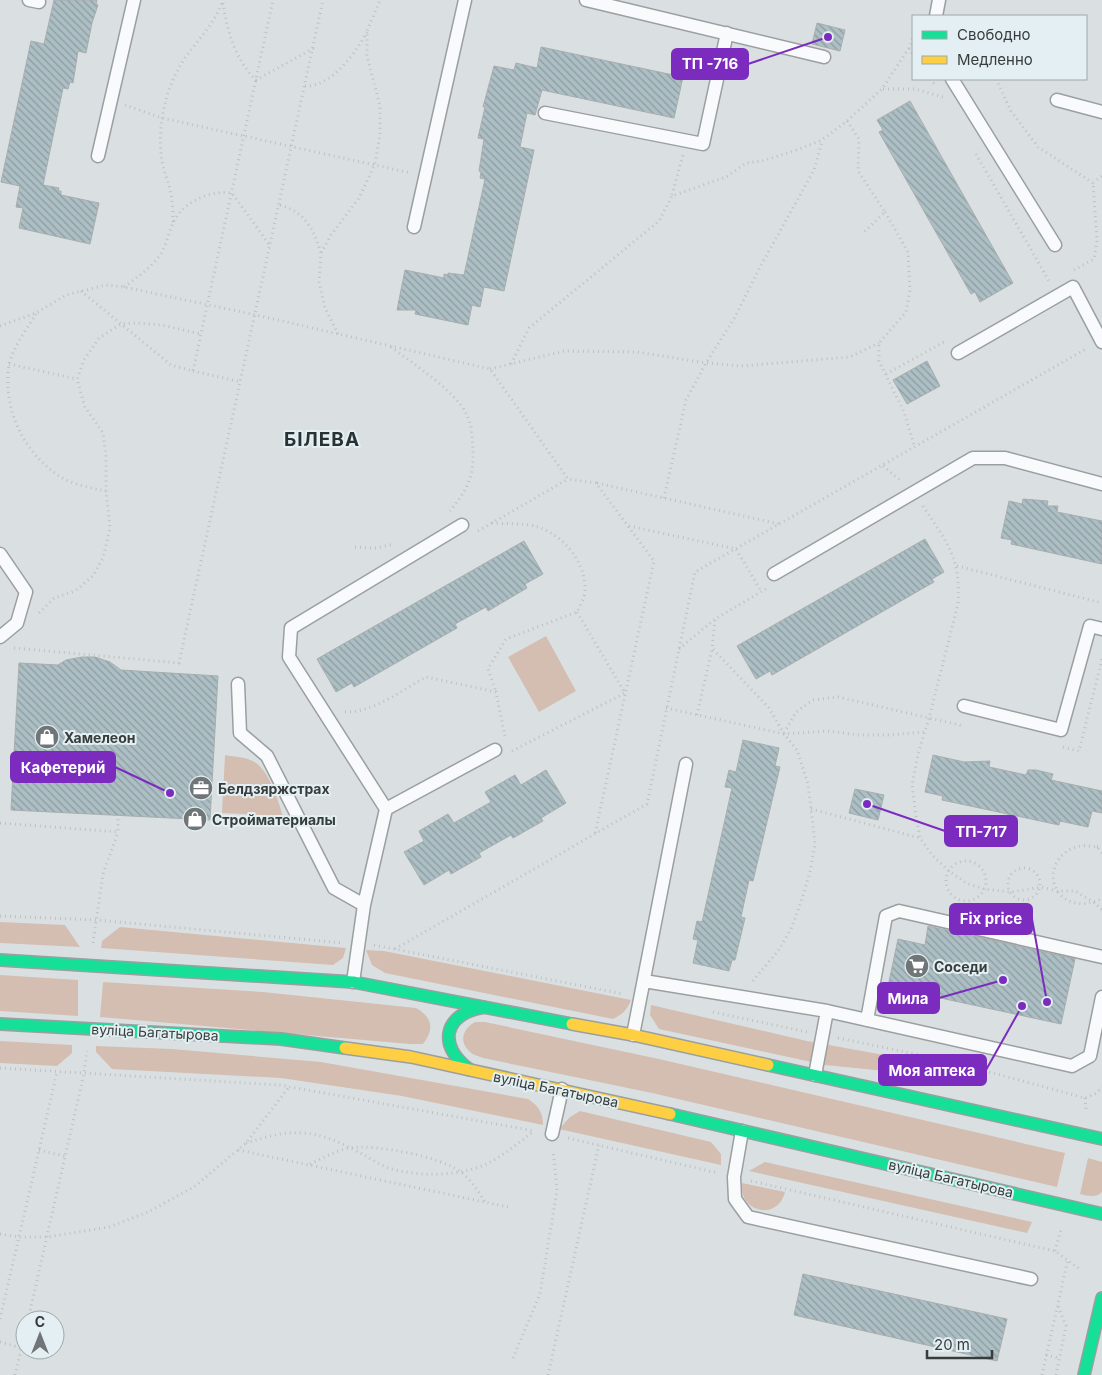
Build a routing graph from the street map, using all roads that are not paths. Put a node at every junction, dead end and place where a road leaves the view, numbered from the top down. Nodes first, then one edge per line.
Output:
1 (134, 0) edge
2 (465, 0) edge
3 (586, 0) edge
4 (939, 0) edge
5 (936, 15) edge
6 (727, 34) junction
7 (824, 57) dead end
8 (953, 80) edge
9 (1057, 100) dead end
10 (1102, 112) edge
11 (545, 113) dead end
12 (98, 156) dead end
13 (414, 227) dead end
14 (1054, 245) dead end
15 (1102, 342) edge
16 (958, 353) dead end
17 (1102, 484) edge
18 (462, 525) dead end
19 (0, 554) edge
20 (772, 580) road end
21 (1102, 629) edge
22 (3, 642) edge
23 (238, 684) dead end
24 (964, 706) dead end
25 (495, 750) dead end
26 (686, 764) dead end
27 (386, 809) junction
28 (364, 906) junction
29 (1102, 957) edge
30 (0, 960) edge
31 (644, 981) junction
32 (353, 982) junction
33 (420, 993) junction
34 (1102, 997) edge
35 (484, 1007) junction
36 (827, 1011) junction
37 (867, 1020) junction
38 (0, 1024) edge
39 (633, 1035) junction
40 (411, 1058) junction
41 (470, 1070) junction
42 (814, 1075) junction
43 (562, 1089) junction
44 (742, 1131) junction
45 (552, 1134) road end
46 (1102, 1139) edge
47 (1102, 1214) edge
48 (1031, 1279) dead end
49 (1102, 1298) edge
50 (1084, 1375) edge

1 - 12 lane
2 - 13 lane
3 - 6 lane
4 - 5 lane
6 - 7 lane
6 - 11 lane
8 - 14 lane
9 - 10 lane
15 - 16 lane
17 - 20 lane
18 - 27 lane
19 - 22 lane
21 - 24 lane
23 - 28 lane
25 - 27 lane
26 - 31 lane
27 - 28 lane
28 - 32 lane
29 - 37 lane
30 - 32 street
31 - 36 lane
31 - 39 lane
32 - 33 street
33 - 35 street
33 - 40 street
34 - 37 lane
35 - 39 street
35 - 41 street
36 - 37 lane
36 - 42 lane
38 - 40 street, вуліца Багатырова
39 - 42 street
40 - 41 street, вуліца Багатырова
41 - 43 street, вуліца Багатырова
42 - 46 street
43 - 44 street, вуліца Багатырова
43 - 45 lane
44 - 47 street, вуліца Багатырова
44 - 48 lane
49 - 50 street

